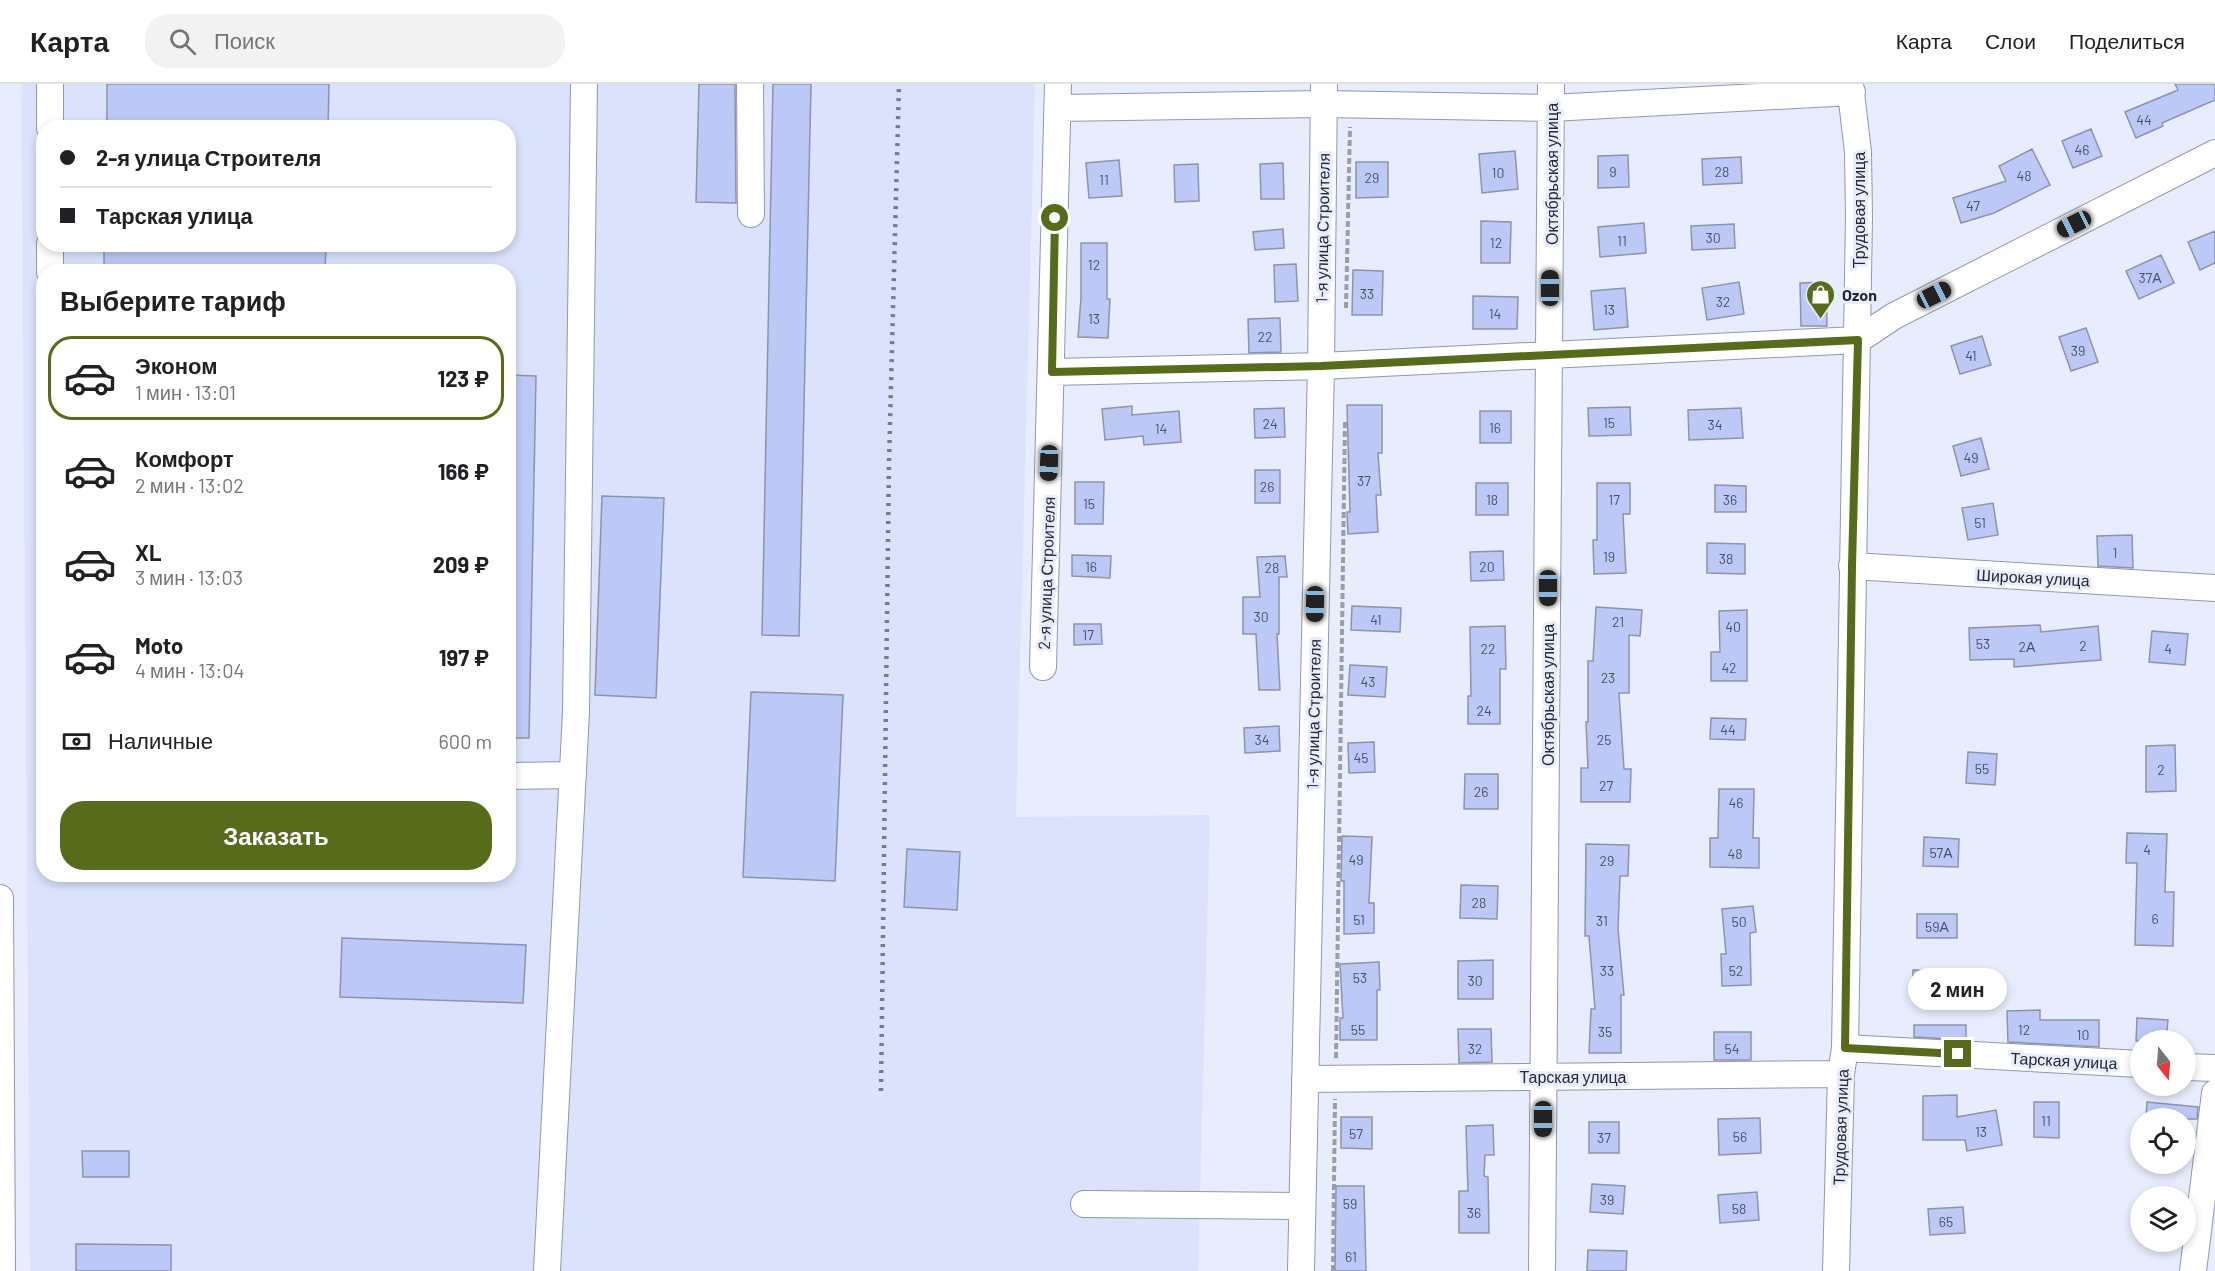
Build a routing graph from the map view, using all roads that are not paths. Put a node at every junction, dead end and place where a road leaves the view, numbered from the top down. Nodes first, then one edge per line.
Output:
1 (50, 84) edge
2 (584, 84) edge
3 (750, 84) edge
4 (1851, 88) edge
5 (1324, 94) edge
6 (1058, 96) edge
7 (1551, 96) edge
8 (50, 120) edge
9 (2215, 153) edge
10 (751, 214) dead end
11 (1858, 340) junction
12 (1550, 356) junction
13 (1321, 366) junction
14 (1052, 372) junction
15 (1852, 566) junction
16 (2215, 588) edge
17 (1043, 667) dead end
18 (573, 775) junction
19 (516, 776) edge
20 (0, 898) edge
21 (1845, 1048) junction
22 (2130, 1063) edge
23 (2196, 1067) edge
24 (2215, 1068) edge
25 (1841, 1074) junction
26 (1544, 1076) junction
27 (1305, 1079) junction
28 (2215, 1093) edge
29 (1084, 1204) dead end
30 (1301, 1206) junction
31 (2, 1271) edge
32 (547, 1271) edge
33 (1301, 1271) edge
34 (1542, 1271) edge
35 (1836, 1271) edge
36 (2193, 1271) edge

1 - 8 street
2 - 18 street
3 - 10 street
4 - 7 street
4 - 11 street, Трудовая улица
5 - 6 street
5 - 7 street
5 - 13 street, 1-я улица Строителя
6 - 14 street, 2-я улица Строителя
7 - 12 street, Октябрьская улица
9 - 11 street
11 - 12 street
11 - 15 street, Трудовая улица
12 - 13 street
12 - 26 street, Октябрьская улица
13 - 14 street
13 - 27 street, 1-я улица Строителя
14 - 17 street, 2-я улица Строителя
15 - 16 street, Широкая улица
15 - 21 street, Трудовая улица
18 - 19 street
18 - 32 street
20 - 31 street
21 - 22 street, Тарская улица
21 - 25 street, Трудовая улица
23 - 24 street
25 - 26 street, Тарская улица
25 - 35 street, Трудовая улица
26 - 27 street, Тарская улица
26 - 34 street, Октябрьская улица
27 - 30 street, 1-я улица Строителя
28 - 36 street
29 - 30 street
30 - 33 street, 1-я улица Строителя

